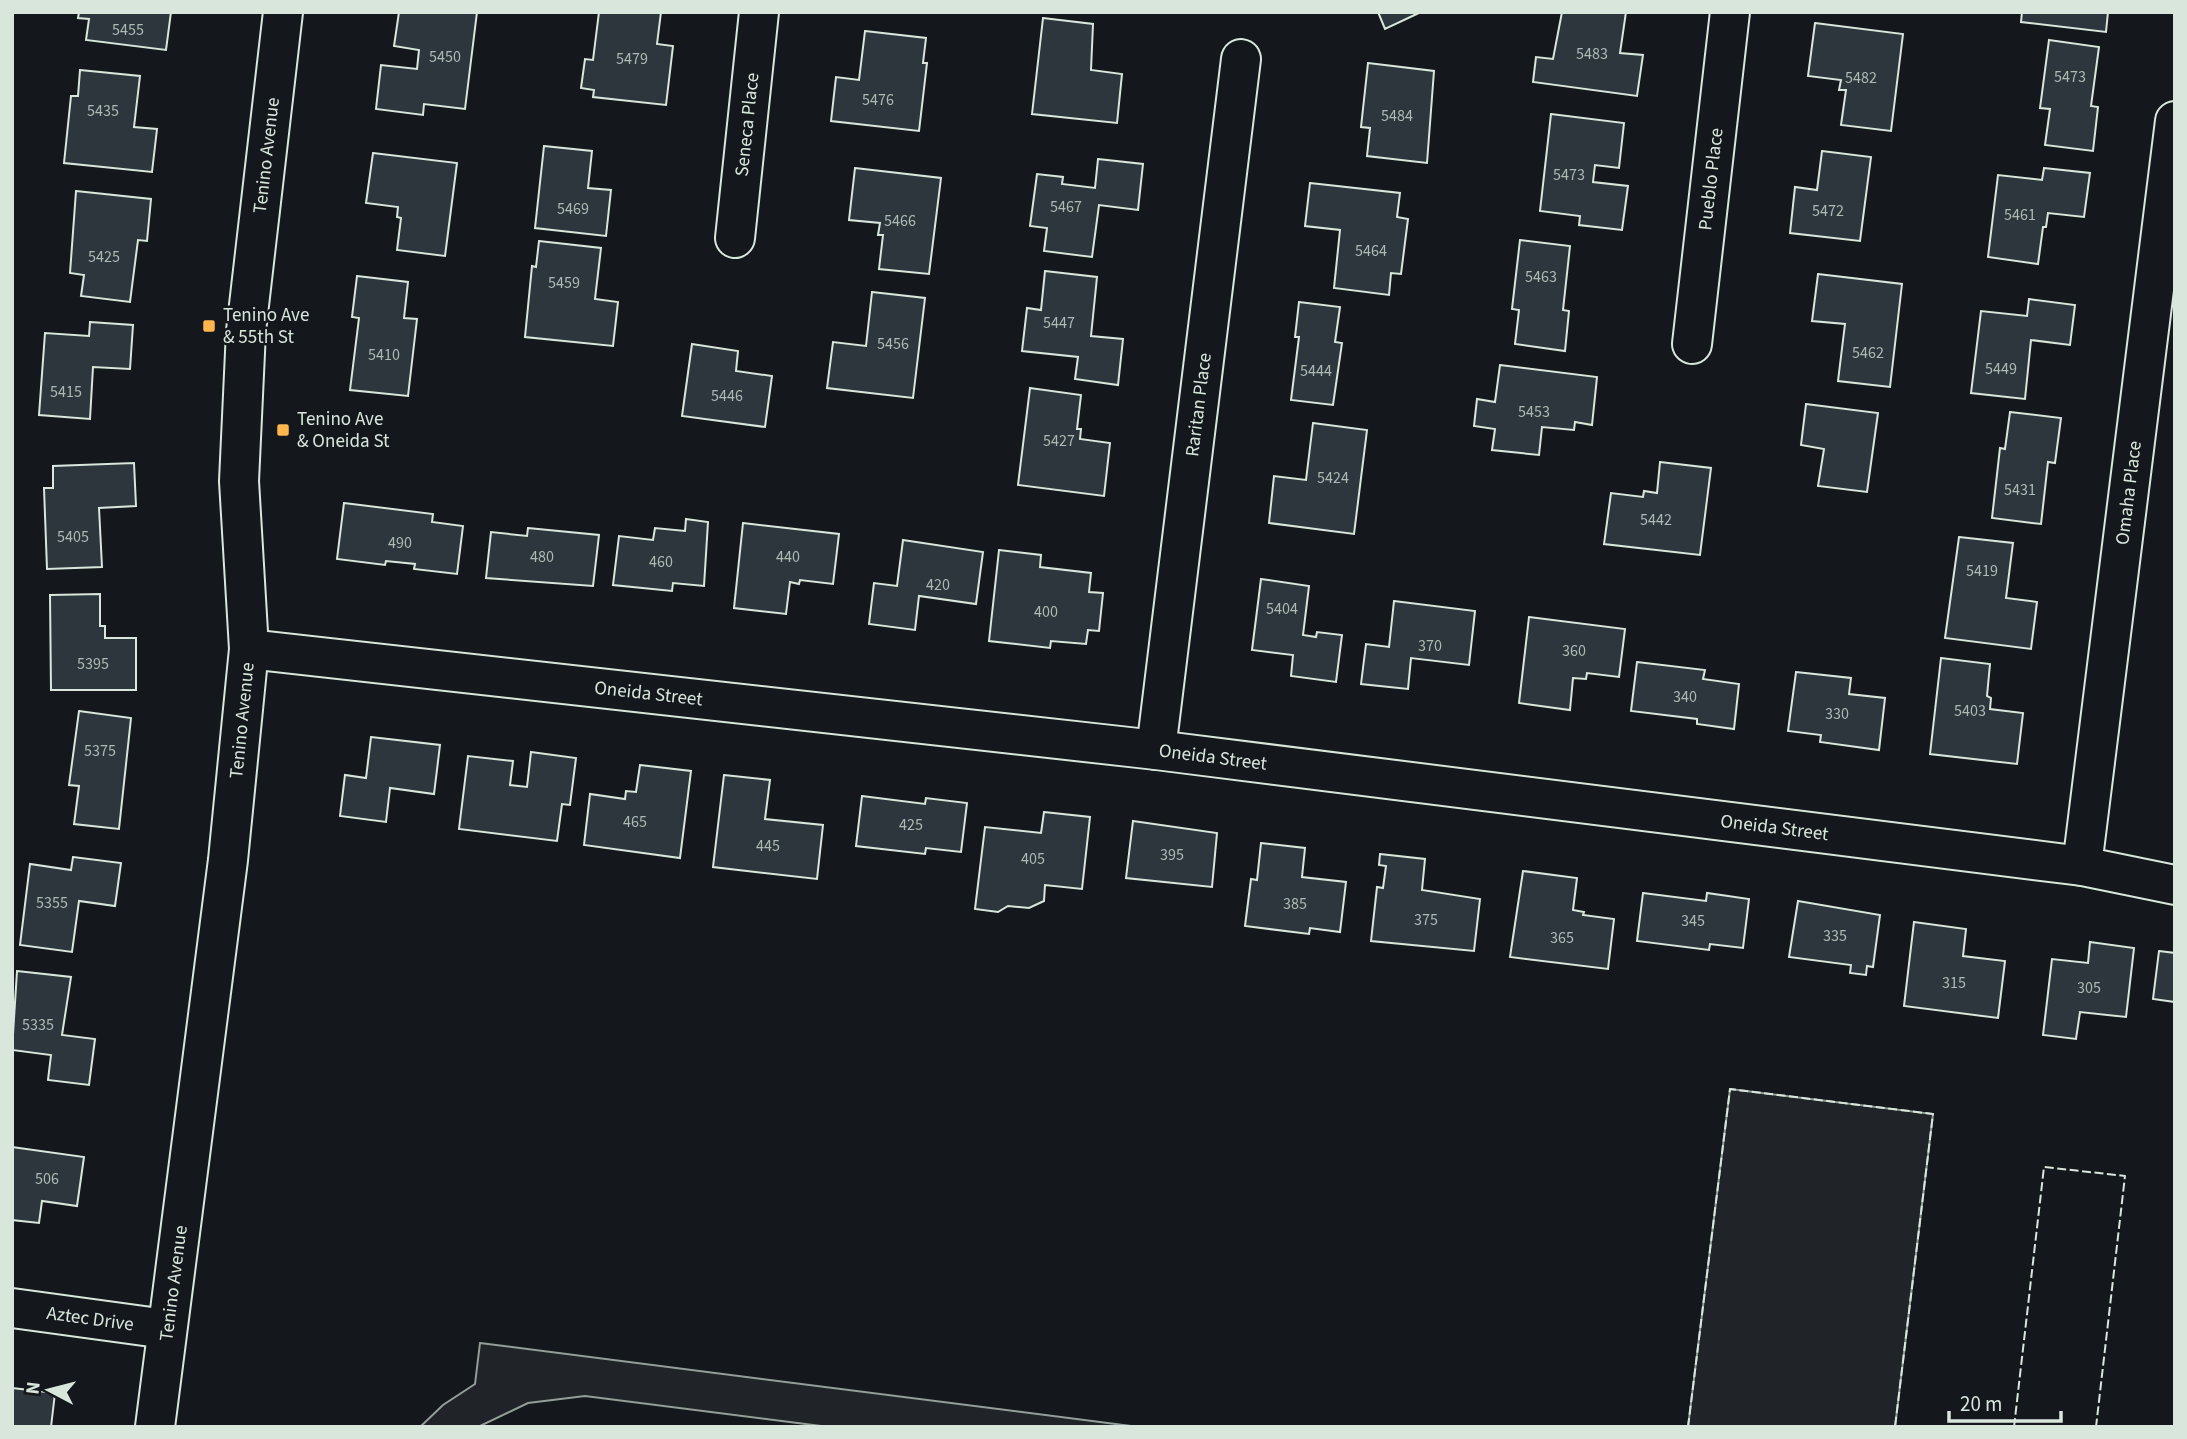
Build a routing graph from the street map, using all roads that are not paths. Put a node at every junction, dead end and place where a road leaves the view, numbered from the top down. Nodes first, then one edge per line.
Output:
1 (283, 12) edge
2 (759, 12) edge
3 (1730, 12) edge
4 (1241, 59) dead end
5 (2175, 121) edge
6 (735, 238) dead end
7 (1692, 344) dead end
8 (249, 649) junction
9 (1156, 750) junction
10 (2082, 866) junction
11 (2175, 885) edge
12 (12, 1308) edge
13 (166, 1329) junction
14 (155, 1427) edge

1 - 8 street, Tenino Avenue
2 - 6 street, Seneca Place
3 - 7 street, Pueblo Place
4 - 9 street, Raritan Place
5 - 10 street, Omaha Place
8 - 9 street, Oneida Street
8 - 13 street, Tenino Avenue
9 - 10 street, Oneida Street
10 - 11 street, Oneida Street
12 - 13 street, Aztec Drive
13 - 14 street, Tenino Avenue

